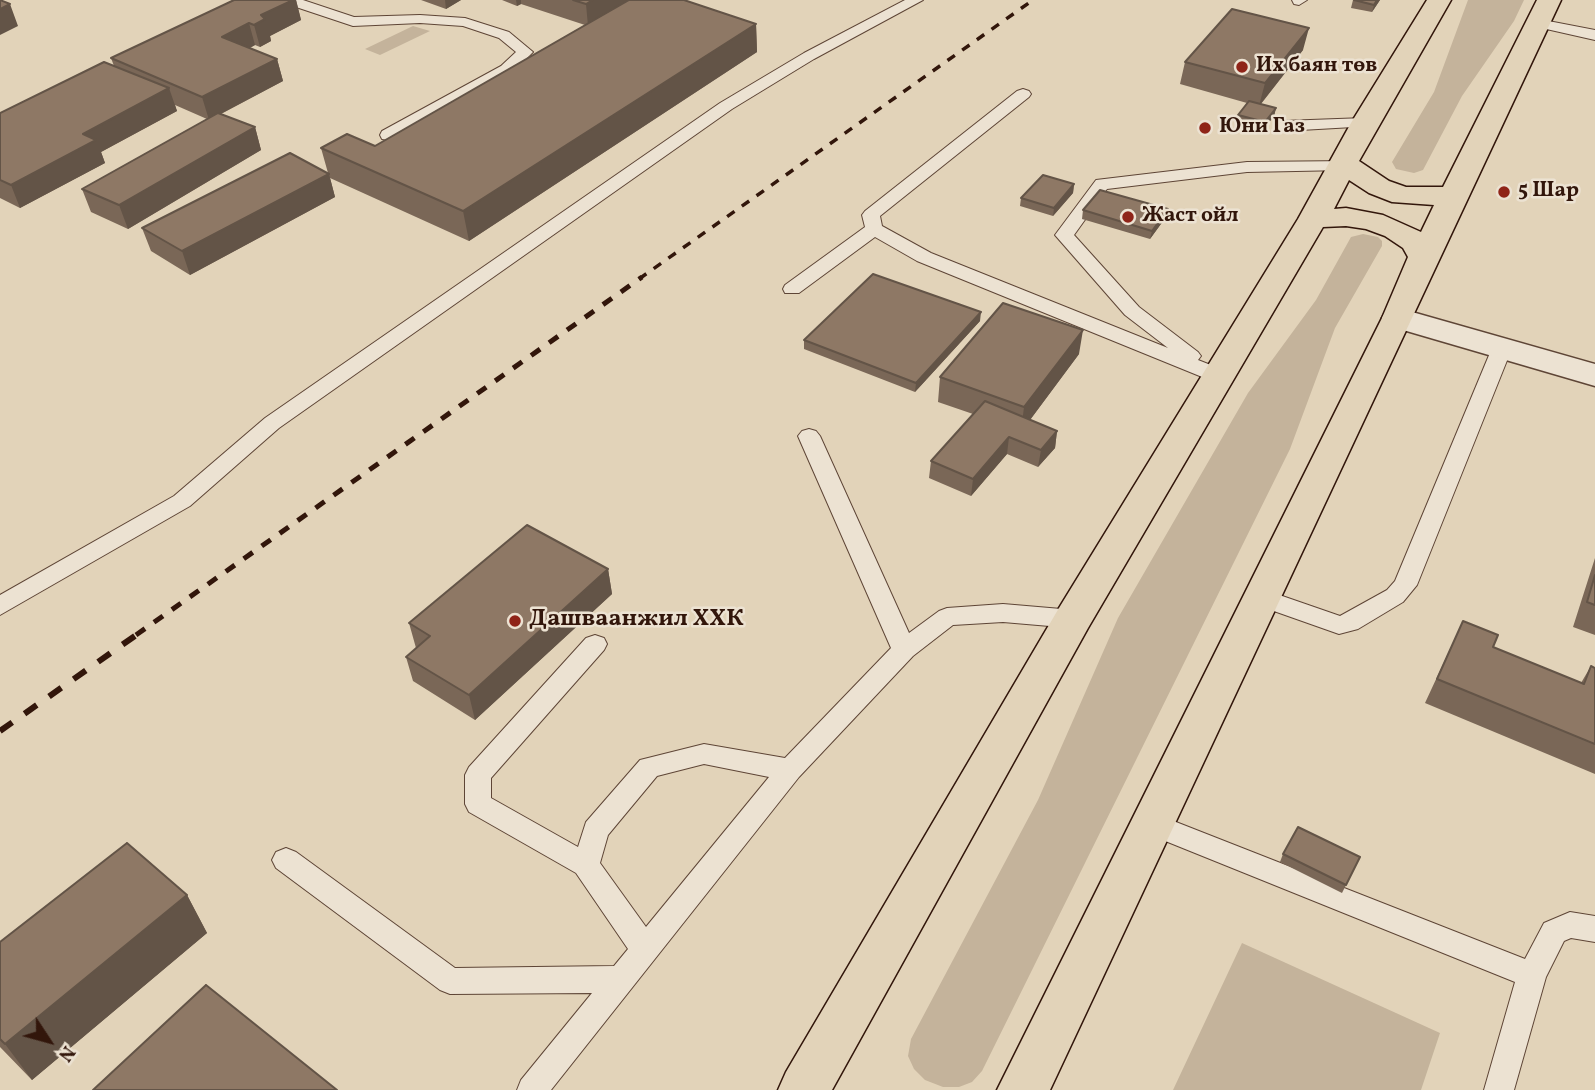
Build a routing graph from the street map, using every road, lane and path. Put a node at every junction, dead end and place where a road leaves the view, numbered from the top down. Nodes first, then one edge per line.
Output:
1 (289, 0) edge
2 (915, 0) edge
3 (1438, 0) edge
4 (1544, 11) edge
5 (1595, 35) edge
6 (1023, 94) dead end
7 (1365, 122) junction
8 (1283, 126) dead end
9 (388, 135) edge
10 (1345, 165) junction
11 (1455, 196) junction
12 (1313, 219) junction
13 (874, 229) junction
14 (1424, 257) junction
15 (792, 289) dead end
16 (1398, 318) junction
17 (1502, 348) junction
18 (1595, 375) edge
19 (1219, 376) junction
20 (809, 436) dead end
21 (1262, 598) junction
22 (0, 606) edge
23 (1073, 619) junction
24 (595, 644) dead end
25 (904, 650) junction
26 (790, 770) junction
27 (1153, 824) junction
28 (286, 860) dead end
29 (586, 865) junction
30 (1595, 929) edge
31 (645, 950) junction
32 (1532, 975) junction
33 (621, 979) junction
34 (531, 1090) edge
35 (804, 1090) edge
36 (1023, 1090) edge
37 (1499, 1090) edge

1 - 9 lane
2 - 22 lane
3 - 7 highway
4 - 5 lane
4 - 11 highway
6 - 13 lane
7 - 8 lane
7 - 10 highway
10 - 11 highway
10 - 12 highway
10 - 19 lane
11 - 14 highway
12 - 14 highway
12 - 19 highway
13 - 15 lane
13 - 19 lane
14 - 16 highway
16 - 17 street
16 - 21 highway
17 - 18 street
17 - 21 lane
19 - 23 highway
20 - 25 lane
21 - 27 highway
23 - 25 lane
23 - 35 highway
24 - 29 lane
25 - 26 lane
26 - 29 lane
26 - 31 lane
27 - 32 lane
27 - 36 highway
28 - 33 lane
29 - 31 lane
30 - 32 lane
31 - 33 lane
32 - 37 lane
33 - 34 lane

